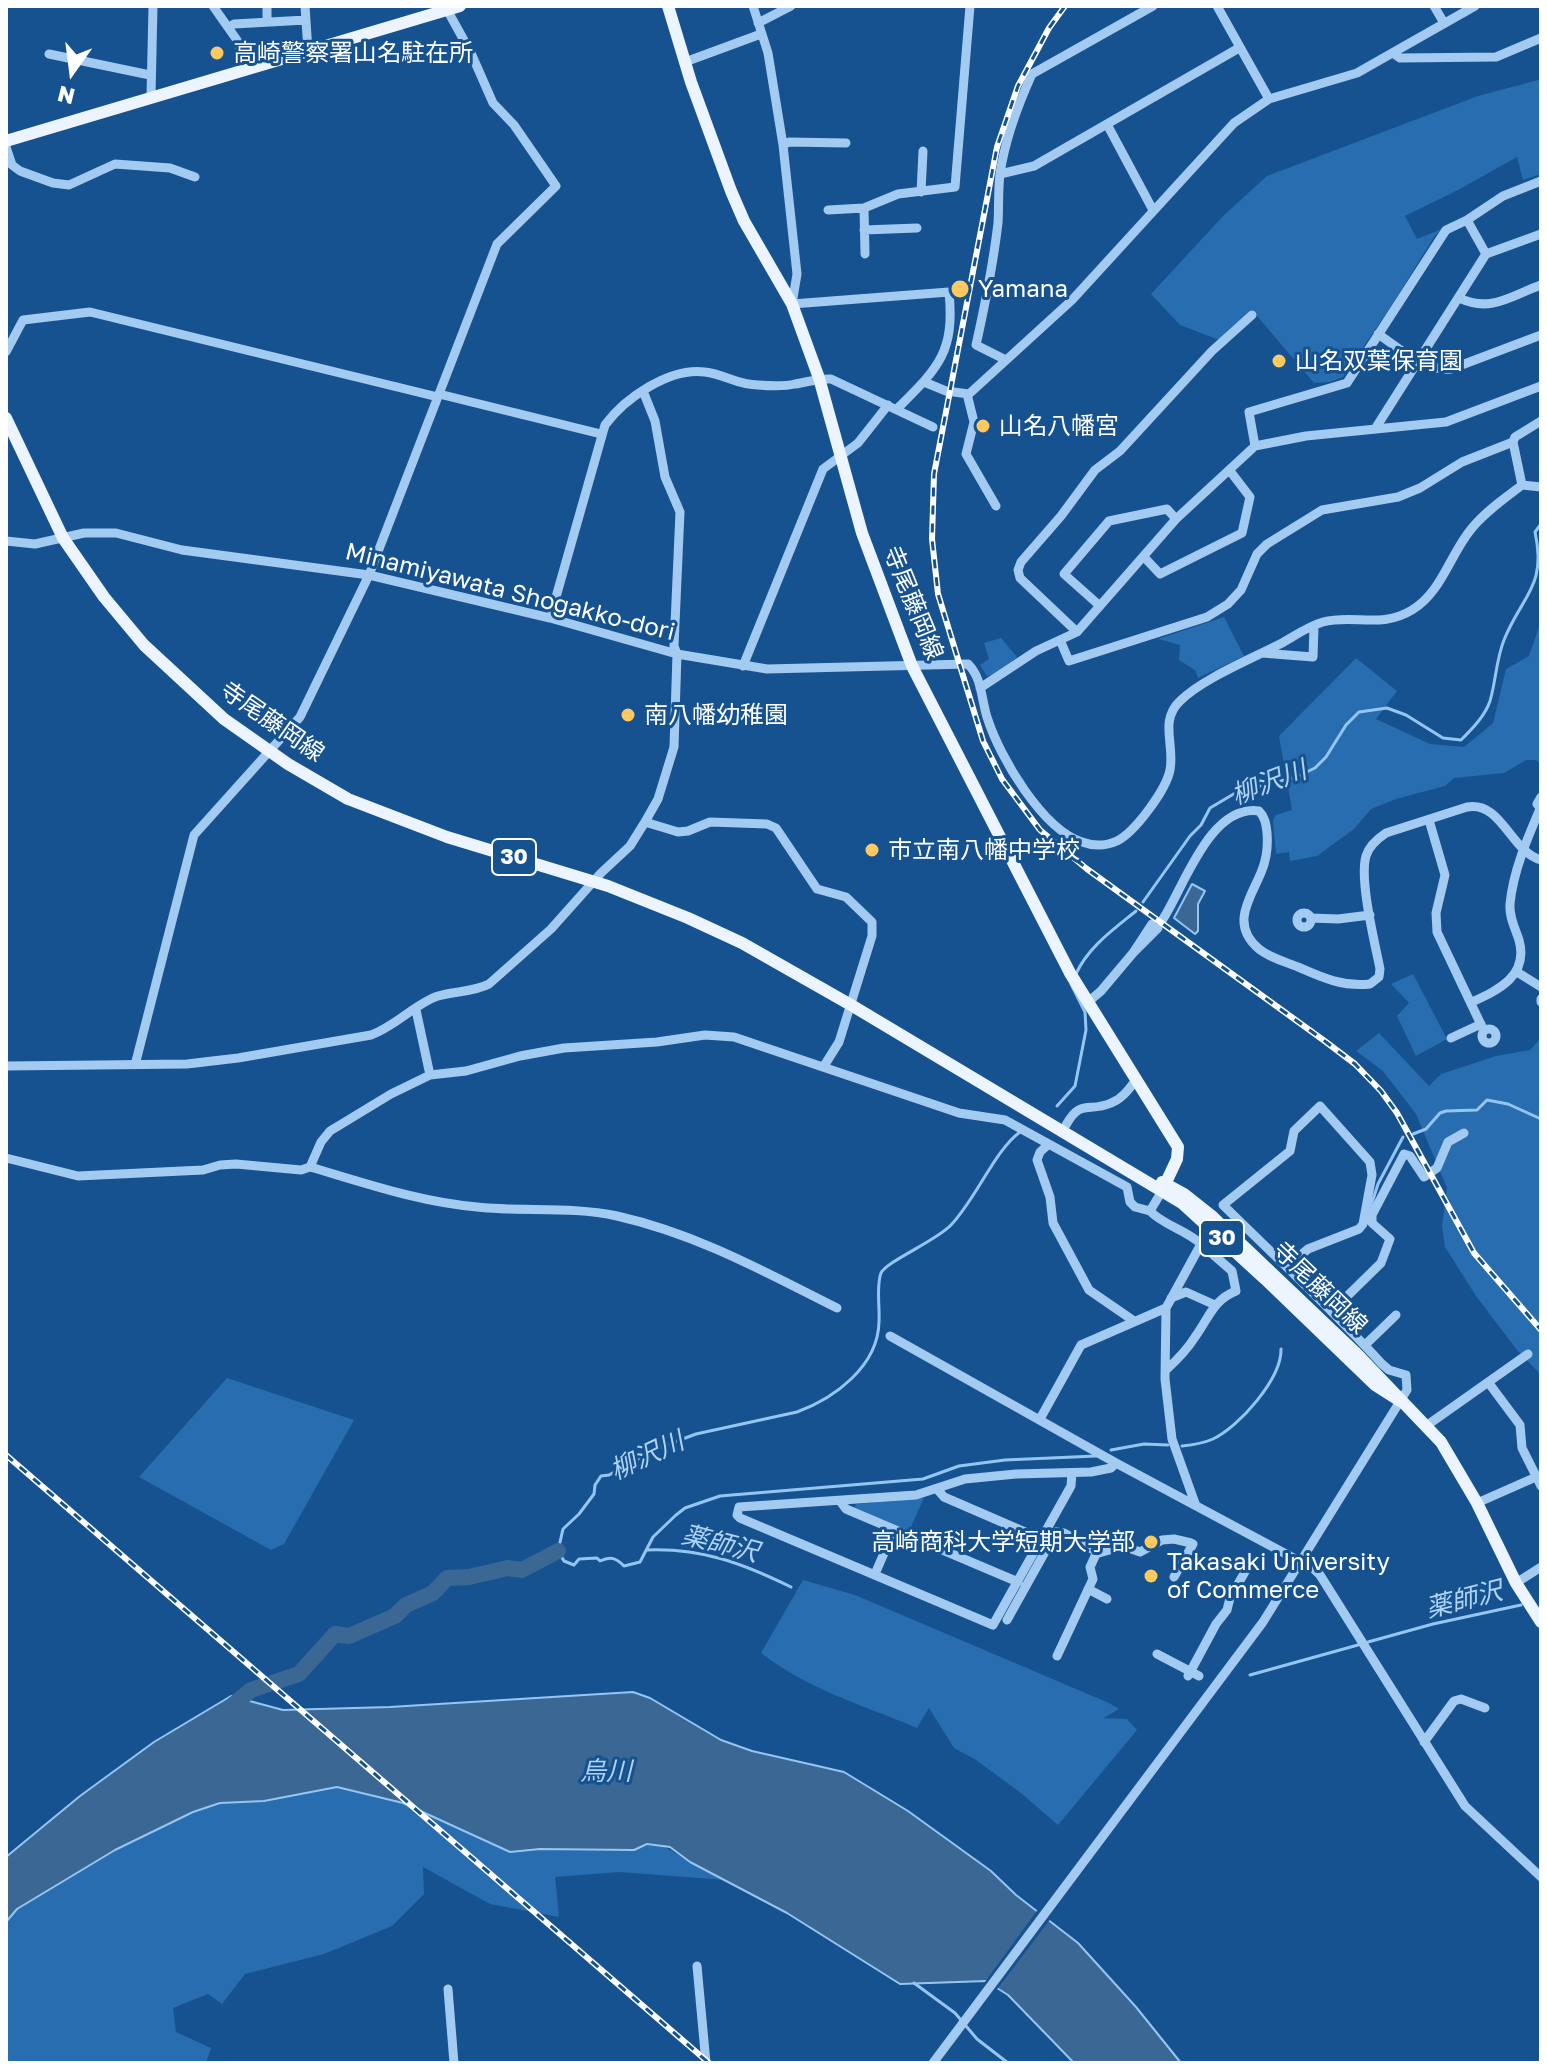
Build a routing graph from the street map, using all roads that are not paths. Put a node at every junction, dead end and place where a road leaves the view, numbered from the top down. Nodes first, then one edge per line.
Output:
1 (213, 6) edge
2 (267, 6) edge
3 (305, 6) edge
4 (668, 6) edge
5 (753, 6) edge
6 (791, 6) edge
7 (970, 6) edge
8 (1153, 6) edge
9 (1217, 6) edge
10 (1434, 6) edge
11 (1475, 6) edge
12 (450, 7) edge
13 (156, 8) edge
14 (306, 20) junction
15 (267, 22) junction
16 (1444, 23) junction
17 (229, 27) junction
18 (760, 28) junction
19 (1541, 38) edge
20 (1239, 48) junction
21 (308, 51) junction
22 (1393, 53) junction
23 (49, 54) dead end
24 (685, 62) junction
25 (244, 70) junction
26 (150, 75) junction
27 (151, 96) junction
28 (1269, 99) junction
29 (1108, 126) junction
30 (6, 141) edge
31 (846, 143) dead end
32 (783, 145) junction
33 (6, 147) edge
34 (923, 151) dead end
35 (1000, 174) junction
36 (195, 177) dead end
37 (1541, 181) edge
38 (921, 192) junction
39 (864, 208) junction
40 (828, 210) dead end
41 (1153, 210) junction
42 (1467, 220) junction
43 (917, 228) dead end
44 (864, 230) junction
45 (1541, 234) edge
46 (865, 254) dead end
47 (1486, 254) junction
48 (1541, 285) edge
49 (1459, 298) junction
50 (792, 304) junction
51 (1252, 315) dead end
52 (1378, 334) junction
53 (1541, 335) edge
54 (6, 352) edge
55 (1004, 359) junction
56 (1418, 360) junction
57 (819, 378) junction
58 (924, 382) junction
59 (1541, 386) edge
60 (643, 391) junction
61 (967, 394) junction
62 (439, 396) junction
63 (893, 407) junction
64 (6, 418) edge
65 (1541, 421) edge
66 (933, 427) dead end
67 (1375, 429) junction
68 (601, 434) junction
69 (1513, 442) junction
70 (1255, 446) junction
71 (839, 456) junction
72 (1230, 471) junction
73 (1522, 485) junction
74 (1541, 487) edge
75 (996, 506) dead end
76 (1176, 519) junction
77 (63, 538) junction
78 (6, 541) edge
79 (1144, 557) junction
80 (369, 575) junction
81 (1100, 606) junction
82 (550, 618) junction
83 (1314, 627) junction
84 (1077, 632) junction
85 (1060, 640) junction
86 (1262, 653) junction
87 (677, 654) junction
88 (743, 666) junction
89 (912, 666) junction
90 (980, 688) junction
91 (269, 751) junction
92 (1541, 797) edge
93 (1541, 809) edge
94 (1429, 820) junction
95 (645, 822) junction
96 (1523, 851) junction
97 (1541, 860) edge
98 (593, 881) junction
99 (1370, 915) junction
100 (1311, 918) dead end
101 (1517, 972) junction
102 (1541, 987) edge
103 (1088, 1002) junction
104 (1472, 1002) junction
105 (851, 1005) junction
106 (416, 1010) junction
107 (1451, 1038) dead end
108 (135, 1065) junction
109 (6, 1066) edge
110 (824, 1066) junction
111 (430, 1075) junction
112 (1136, 1080) junction
113 (1020, 1105) junction
114 (1066, 1125) junction
115 (1464, 1133) dead end
116 (1049, 1144) junction
117 (6, 1158) edge
118 (310, 1167) junction
119 (1164, 1187) junction
120 (1150, 1211) junction
121 (1368, 1214) junction
122 (1201, 1244) junction
123 (1287, 1267) junction
124 (1168, 1303) junction
125 (1215, 1305) junction
126 (837, 1308) dead end
127 (1332, 1311) junction
128 (1396, 1315) dead end
129 (1134, 1321) junction
130 (890, 1336) dead end
131 (1365, 1345) junction
132 (1528, 1354) dead end
133 (1166, 1370) junction
134 (1488, 1382) junction
135 (1400, 1401) junction
136 (1040, 1419) junction
137 (1426, 1426) junction
138 (1116, 1463) junction
139 (1072, 1473) junction
140 (1538, 1482) edge
141 (937, 1489) junction
142 (840, 1501) junction
143 (1477, 1503) junction
144 (1196, 1506) junction
145 (894, 1530) junction
146 (1041, 1539) junction
147 (1097, 1552) junction
148 (1299, 1563) junction
149 (1541, 1567) edge
150 (1246, 1570) dead end
151 (875, 1574) junction
152 (1174, 1577) dead end
153 (1018, 1582) junction
154 (1516, 1583) junction
155 (1088, 1589) junction
156 (1107, 1599) dead end
157 (1536, 1607) edge
158 (1007, 1620) dead end
159 (1541, 1622) edge
160 (1157, 1654) dead end
161 (1057, 1656) dead end
162 (1485, 1708) dead end
163 (1424, 1742) junction
164 (1541, 1877) edge
165 (697, 1966) dead end
166 (448, 1989) dead end
167 (454, 2063) edge
168 (706, 2063) edge
169 (933, 2063) edge

1 - 17 street
2 - 15 street
3 - 14 street
4 - 24 main road, 寺尾藤岡線
5 - 18 street
6 - 18 street
7 - 38 street
8 - 35 street
9 - 20 street
10 - 16 street
11 - 16 street
12 - 21 main road
12 - 62 street
13 - 26 street
14 - 15 street
14 - 21 street
15 - 17 street
16 - 22 street
17 - 25 street
18 - 24 street
18 - 32 street
19 - 22 street
20 - 28 street
20 - 29 street
21 - 25 main road
22 - 28 street
23 - 26 street
24 - 50 main road, 寺尾藤岡線
25 - 27 main road
26 - 27 street
27 - 30 main road
28 - 41 street
29 - 35 street
29 - 41 street
31 - 32 street
32 - 50 street
33 - 36 street
34 - 38 street
35 - 55 street
37 - 42 street
38 - 39 street
39 - 40 street
39 - 44 street
41 - 55 street
42 - 47 street
42 - 52 street
43 - 44 street
44 - 46 street
45 - 47 street
47 - 49 street
48 - 49 street
49 - 56 street
50 - 57 main road, 寺尾藤岡線
50 - 58 street
51 - 84 street
52 - 56 street
52 - 70 street
53 - 56 street
54 - 62 street
55 - 61 street
56 - 67 street
57 - 60 street
57 - 63 street
57 - 71 main road, 寺尾藤岡線
58 - 61 street
58 - 63 street
59 - 67 street
60 - 68 street
60 - 87 street
61 - 75 street
62 - 68 street
62 - 80 street
63 - 66 street
63 - 71 street
64 - 77 main road, 寺尾藤岡線 / 30
65 - 69 street
67 - 70 street
68 - 82 street
69 - 73 street
69 - 85 street
70 - 72 street
71 - 88 street
71 - 89 main road, 寺尾藤岡線
72 - 76 street
72 - 79 street
73 - 74 street
73 - 83 street
76 - 79 street
76 - 81 street
77 - 78 street, Minamiyawata Shogakko-dori
77 - 80 street, Minamiyawata Shogakko-dori
77 - 91 main road, 寺尾藤岡線 / 30
79 - 81 street
80 - 82 street, Minamiyawata Shogakko-dori
80 - 91 street
81 - 84 street
82 - 87 street, Minamiyawata Shogakko-dori
83 - 86 street
83 - 86 street
84 - 85 street
85 - 90 street
86 - 90 street
87 - 88 street, Minamiyawata Shogakko-dori
87 - 95 street
88 - 89 street, Minamiyawata Shogakko-dori
89 - 90 street, Minamiyawata Shogakko-dori
89 - 103 main road, 寺尾藤岡線
91 - 98 main road, 寺尾藤岡線 / 30
91 - 108 street
92 - 93 street
93 - 96 street
94 - 96 street
94 - 99 street
94 - 104 street
95 - 98 street
95 - 105 street
96 - 97 street
96 - 101 street
98 - 105 main road, 寺尾藤岡線 / 30
98 - 106 street
99 - 100 street
99 - 103 street
101 - 102 street
101 - 104 street
103 - 112 main road, 寺尾藤岡線
104 - 107 street
105 - 110 street
105 - 113 main road, 寺尾藤岡線 / 30
106 - 108 street
106 - 111 street
108 - 109 street
110 - 111 street
110 - 116 street
111 - 118 street
112 - 114 street
112 - 119 main road, 寺尾藤岡線
113 - 114 main road, 寺尾藤岡線 / 30
113 - 119 main road, 寺尾藤岡線 / 30
114 - 119 main road, 寺尾藤岡線 / 30
115 - 121 street
116 - 120 street
116 - 129 street
117 - 118 street
118 - 126 street
119 - 120 street
119 - 135 main road, 寺尾藤岡線 / 30
120 - 122 street
121 - 123 street
121 - 123 street
121 - 127 street
122 - 124 street
122 - 125 street
123 - 127 street
124 - 125 street
124 - 129 street
124 - 133 street
125 - 133 street
127 - 131 street
128 - 131 street
129 - 136 street
130 - 136 street
131 - 135 street
132 - 134 street
133 - 144 street
134 - 137 street
134 - 140 street
135 - 137 main road, 寺尾藤岡線 / 30
135 - 148 street
136 - 138 street
137 - 143 main road, 寺尾藤岡線 / 30
138 - 139 street
138 - 144 street
139 - 141 street
139 - 146 street
140 - 143 street
141 - 142 street
141 - 146 street
142 - 145 street
142 - 151 street
143 - 154 main road, 寺尾藤岡線 / 30
144 - 148 street
145 - 151 street
145 - 153 street
146 - 153 street
147 - 152 street
147 - 155 street
147 - 158 street
148 - 163 street
148 - 169 street
149 - 154 street
150 - 160 street
151 - 153 street
154 - 157 main road, 寺尾藤岡線 / 30
155 - 156 street
155 - 161 street
157 - 159 main road, 寺尾藤岡線 / 30
162 - 163 street
163 - 164 street
165 - 168 street
166 - 167 street

